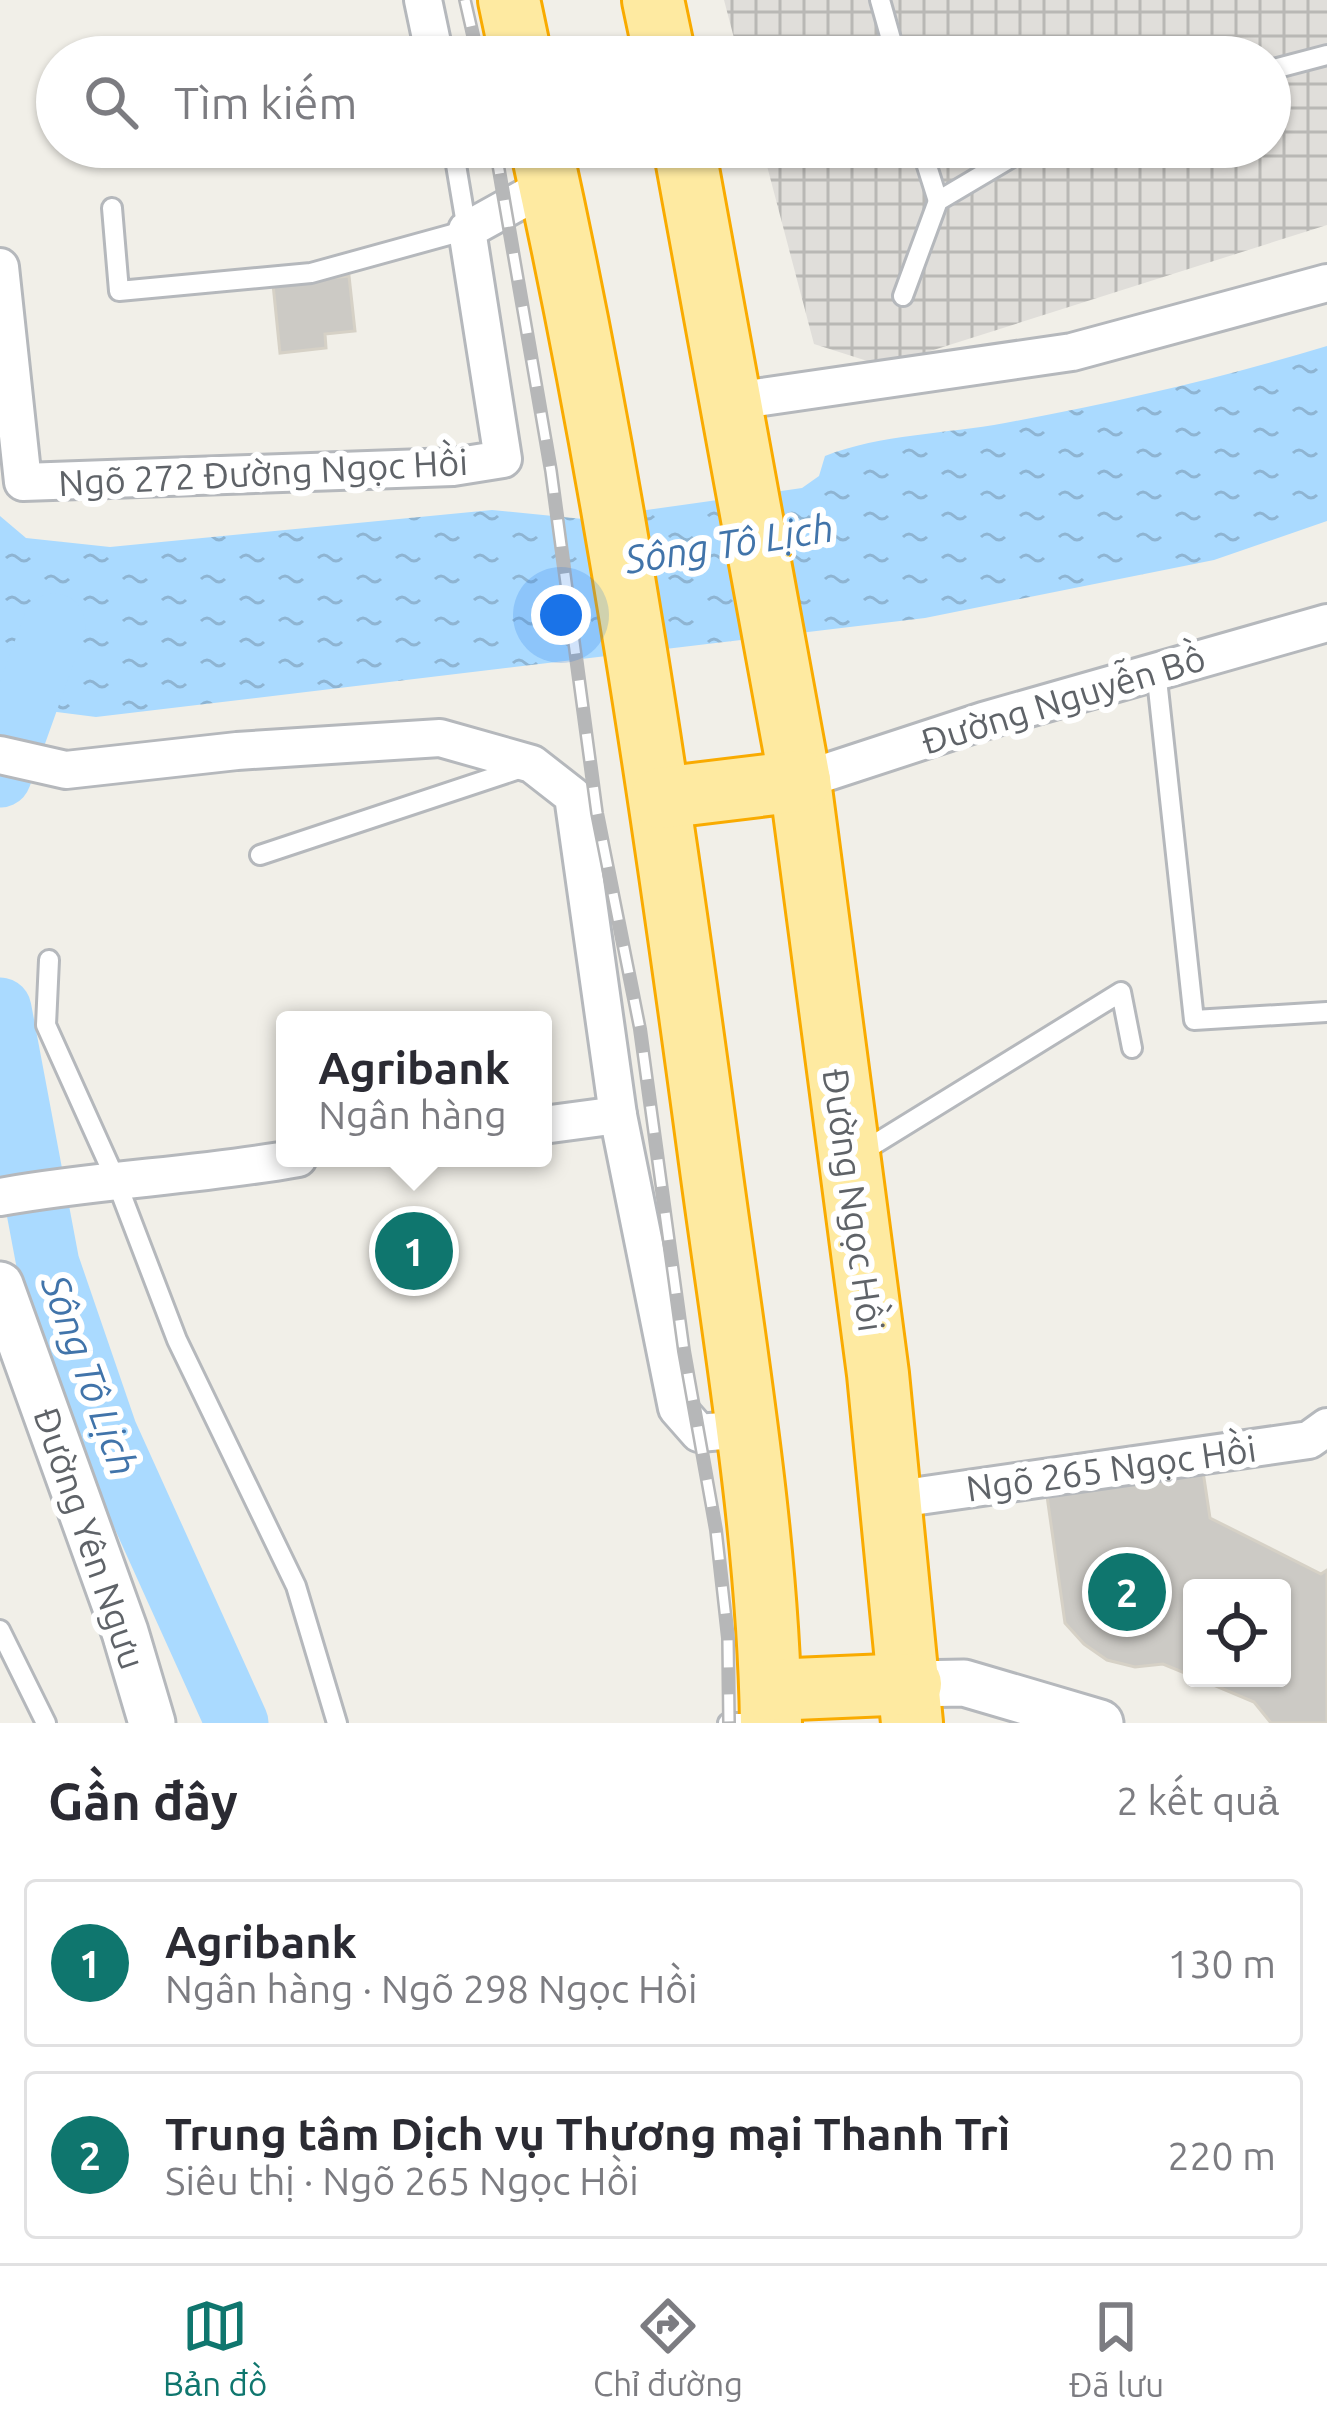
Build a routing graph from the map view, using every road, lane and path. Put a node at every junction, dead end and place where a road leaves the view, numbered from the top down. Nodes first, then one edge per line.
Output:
1 (423, 0) edge
2 (509, 0) edge
3 (653, 0) edge
4 (880, 0) edge
5 (431, 36) edge
6 (517, 36) edge
7 (661, 36) edge
8 (890, 36) edge
9 (1327, 55) edge
10 (1291, 64) edge
11 (457, 168) edge
12 (543, 168) edge
13 (545, 168) edge
14 (688, 168) edge
15 (928, 168) edge
16 (994, 168) edge
17 (938, 201) junction
18 (112, 208) dead end
19 (467, 230) junction
20 (0, 267) edge
21 (1327, 284) edge
22 (903, 296) dead end
23 (734, 401) junction
24 (1327, 623) edge
25 (1156, 670) junction
26 (0, 755) edge
27 (532, 764) junction
28 (800, 782) junction
29 (661, 798) junction
30 (260, 856) dead end
31 (49, 960) dead end
32 (1327, 1012) edge
33 (1132, 1048) dead end
34 (618, 1115) junction
35 (552, 1124) edge
36 (848, 1160) junction
37 (276, 1162) edge
38 (98, 1181) junction
39 (3, 1196) edge
40 (0, 1285) edge
41 (1327, 1427) edge
42 (746, 1429) junction
43 (891, 1500) junction
44 (0, 1630) edge
45 (911, 1704) edge
46 (760, 1715) edge
47 (46, 1723) edge
48 (152, 1723) edge
49 (337, 1723) edge
50 (1100, 1723) edge

1 - 5 street
2 - 6 highway
3 - 7 highway
4 - 8 lane
9 - 10 lane
11 - 19 lane
12 - 19 street
13 - 29 highway
14 - 23 highway
15 - 17 lane
16 - 17 lane
17 - 22 lane
18 - 19 lane
19 - 20 street, Ngõ 272 Đường Ngọc Hồi
21 - 23 street
23 - 28 highway, Đường Ngọc Hồi
24 - 25 street, Đường Nguyễn Bồ
25 - 28 street, Đường Nguyễn Bồ
25 - 32 lane
26 - 27 street
27 - 30 lane
27 - 34 street
28 - 29 highway
28 - 36 highway, Đường Ngọc Hồi
29 - 42 highway
31 - 38 lane
33 - 36 lane
34 - 35 street
34 - 42 street
36 - 43 highway, Đường Ngọc Hồi
37 - 38 street
38 - 39 street
38 - 49 lane
40 - 48 street, Đường Yên Ngưu
41 - 43 street, Ngõ 265 Ngọc Hồi
42 - 46 highway
43 - 45 highway, Đường Ngọc Hồi
44 - 47 lane
45 - 46 highway
45 - 50 street

